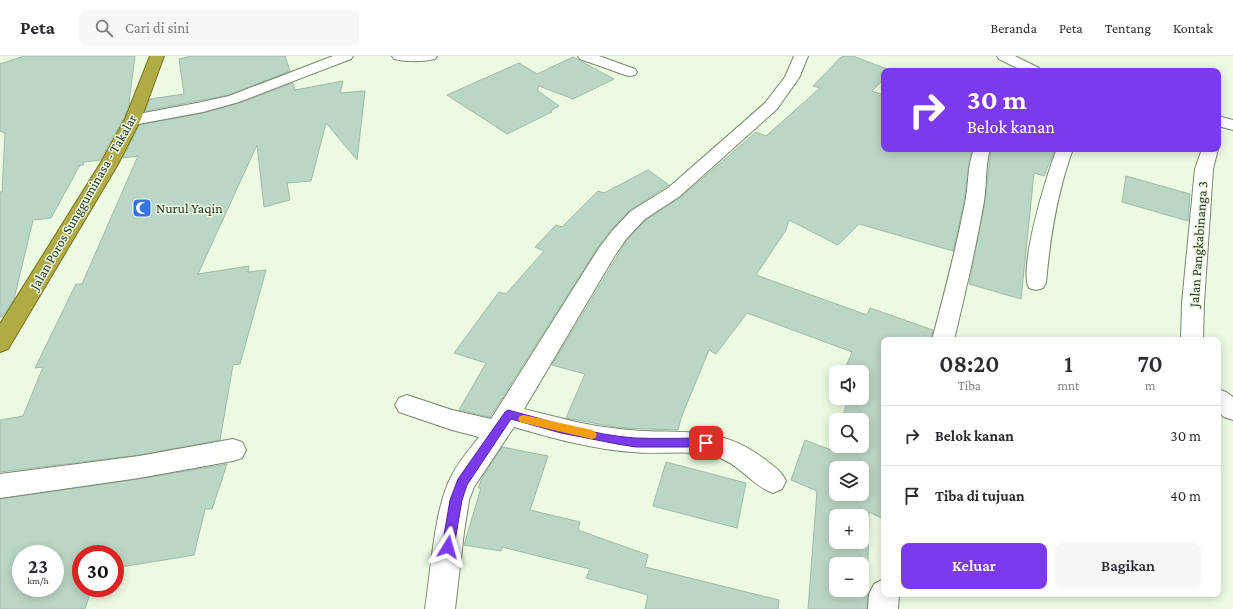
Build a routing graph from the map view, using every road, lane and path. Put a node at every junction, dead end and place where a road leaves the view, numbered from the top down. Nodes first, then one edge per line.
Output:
1 (157, 56) edge
2 (346, 56) edge
3 (399, 56) edge
4 (430, 56) edge
5 (585, 56) edge
6 (801, 56) edge
7 (1004, 56) edge
8 (1028, 68) edge
9 (630, 72) dead end
10 (133, 120) junction
11 (981, 152) edge
12 (1064, 152) edge
13 (1209, 152) edge
14 (1036, 283) dead end
15 (943, 337) edge
16 (1192, 337) edge
17 (0, 343) edge
18 (1221, 401) edge
19 (407, 405) dead end
20 (1233, 410) edge
21 (503, 423) junction
22 (233, 450) dead end
23 (773, 482) dead end
24 (0, 486) edge
25 (884, 597) edge
26 (440, 609) edge
27 (883, 609) edge

1 - 10 highway, Jalan Poros Sungguminasa - Takalar
2 - 10 street
3 - 4 street
5 - 9 street
6 - 21 street
7 - 8 street
10 - 17 highway, Jalan Poros Sungguminasa - Takalar
11 - 15 street
12 - 14 street
13 - 16 street, Jalan Pangkabinanga 3
18 - 20 street
19 - 21 street
21 - 23 street
21 - 26 street
22 - 24 street
25 - 27 street

